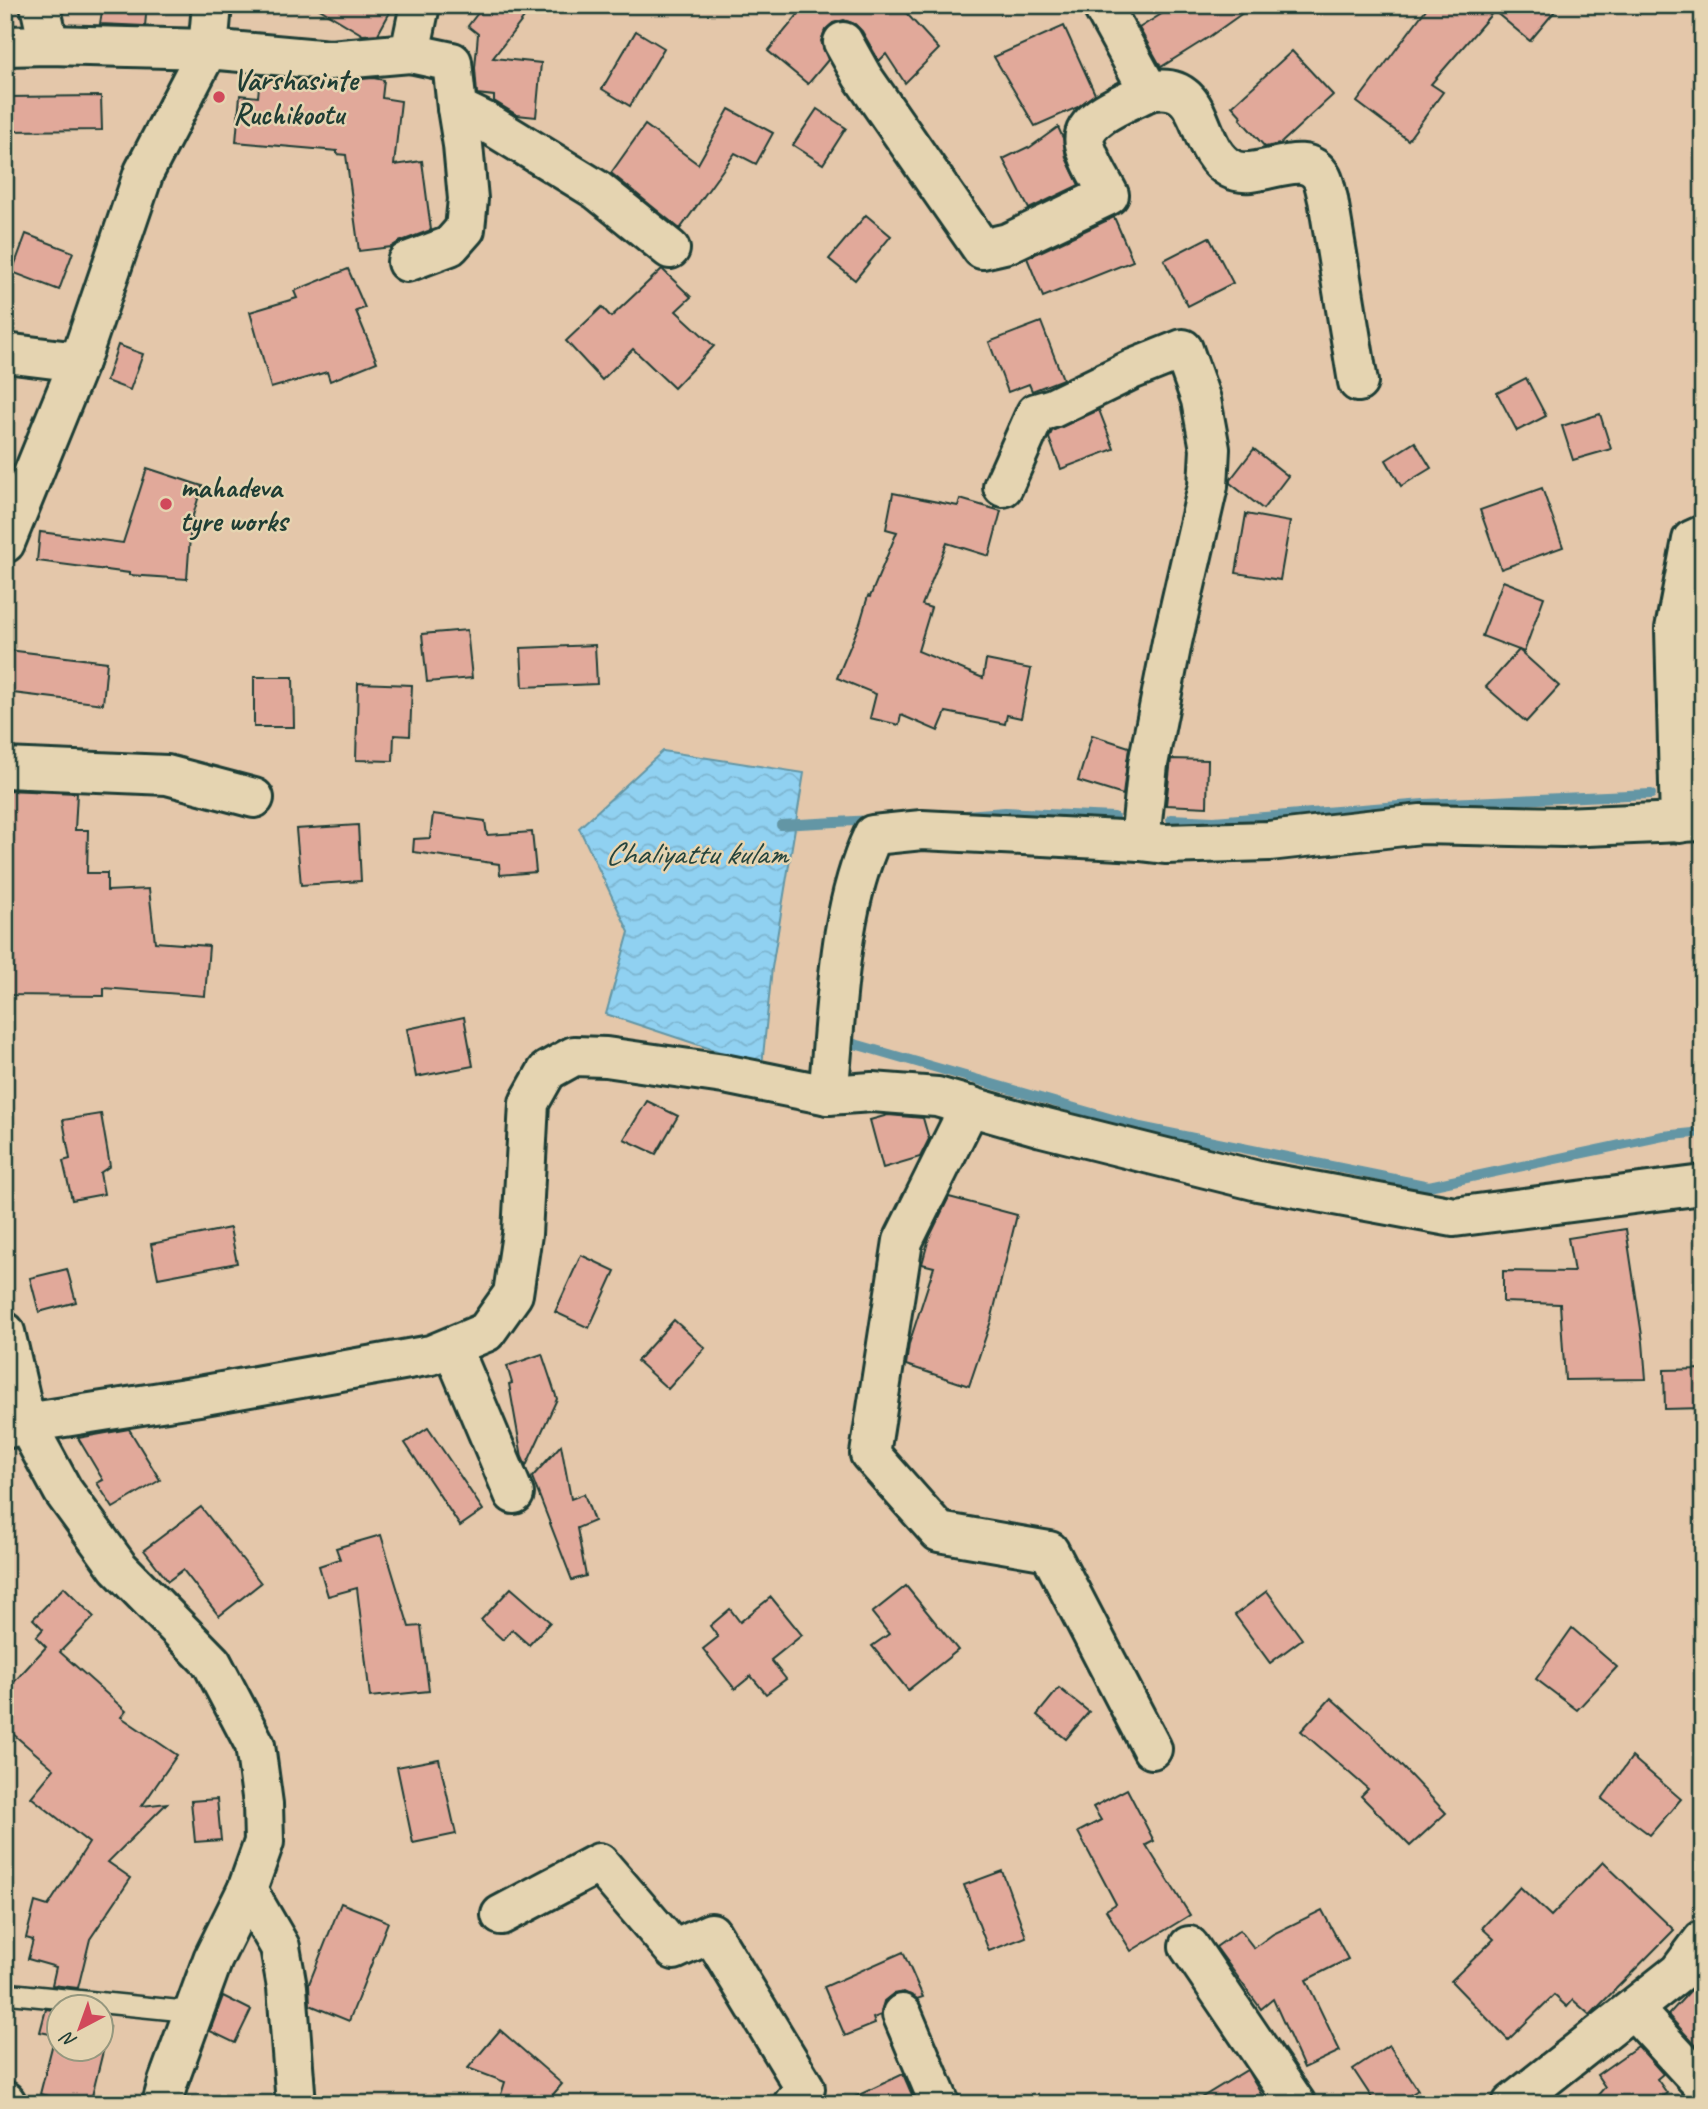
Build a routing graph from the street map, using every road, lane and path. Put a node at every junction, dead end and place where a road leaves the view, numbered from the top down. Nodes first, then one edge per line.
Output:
1 (40, 5) edge
2 (212, 5) edge
3 (420, 5) edge
4 (1102, 5) edge
5 (843, 42) dead end
6 (49, 45) junction
7 (5, 46) edge
8 (208, 48) junction
9 (410, 53) junction
10 (1149, 91) junction
11 (457, 108) junction
12 (670, 249) dead end
13 (407, 262) dead end
14 (5, 354) edge
15 (79, 362) junction
16 (1358, 382) dead end
17 (1003, 487) dead end
18 (1703, 534) edge
19 (5, 543) edge
20 (5, 768) edge
21 (254, 798) dead end
22 (1691, 822) edge
23 (1140, 841) junction
24 (828, 1095) junction
25 (970, 1106) junction
26 (1703, 1185) edge
27 (5, 1332) edge
28 (452, 1347) junction
29 (15, 1426) edge
30 (514, 1494) dead end
31 (1152, 1749) dead end
32 (247, 1890) junction
33 (501, 1914) dead end
34 (1703, 1940) edge
35 (1189, 1946) dead end
36 (5, 1993) edge
37 (1633, 2009) junction
38 (194, 2012) junction
39 (902, 2014) dead end
40 (1703, 2085) edge
41 (163, 2104) edge
42 (296, 2104) edge
43 (793, 2104) edge
44 (940, 2104) edge
45 (1296, 2104) edge
46 (1512, 2104) edge

1 - 6 street
2 - 8 street
3 - 9 street
4 - 10 street
5 - 10 street
6 - 7 street
6 - 8 street
8 - 9 street
8 - 15 street
9 - 11 street
10 - 16 street
11 - 12 street
11 - 13 street
14 - 15 street
15 - 19 street
17 - 23 street
18 - 22 street
20 - 21 street
22 - 23 street
23 - 24 street
24 - 25 street
24 - 28 street
25 - 26 street
25 - 31 street
27 - 29 street
28 - 29 street
28 - 30 street
29 - 32 street
32 - 38 street
32 - 42 street
33 - 43 street
34 - 37 street
35 - 45 street
36 - 38 lane
37 - 40 street
37 - 46 street
38 - 41 street
39 - 44 street

